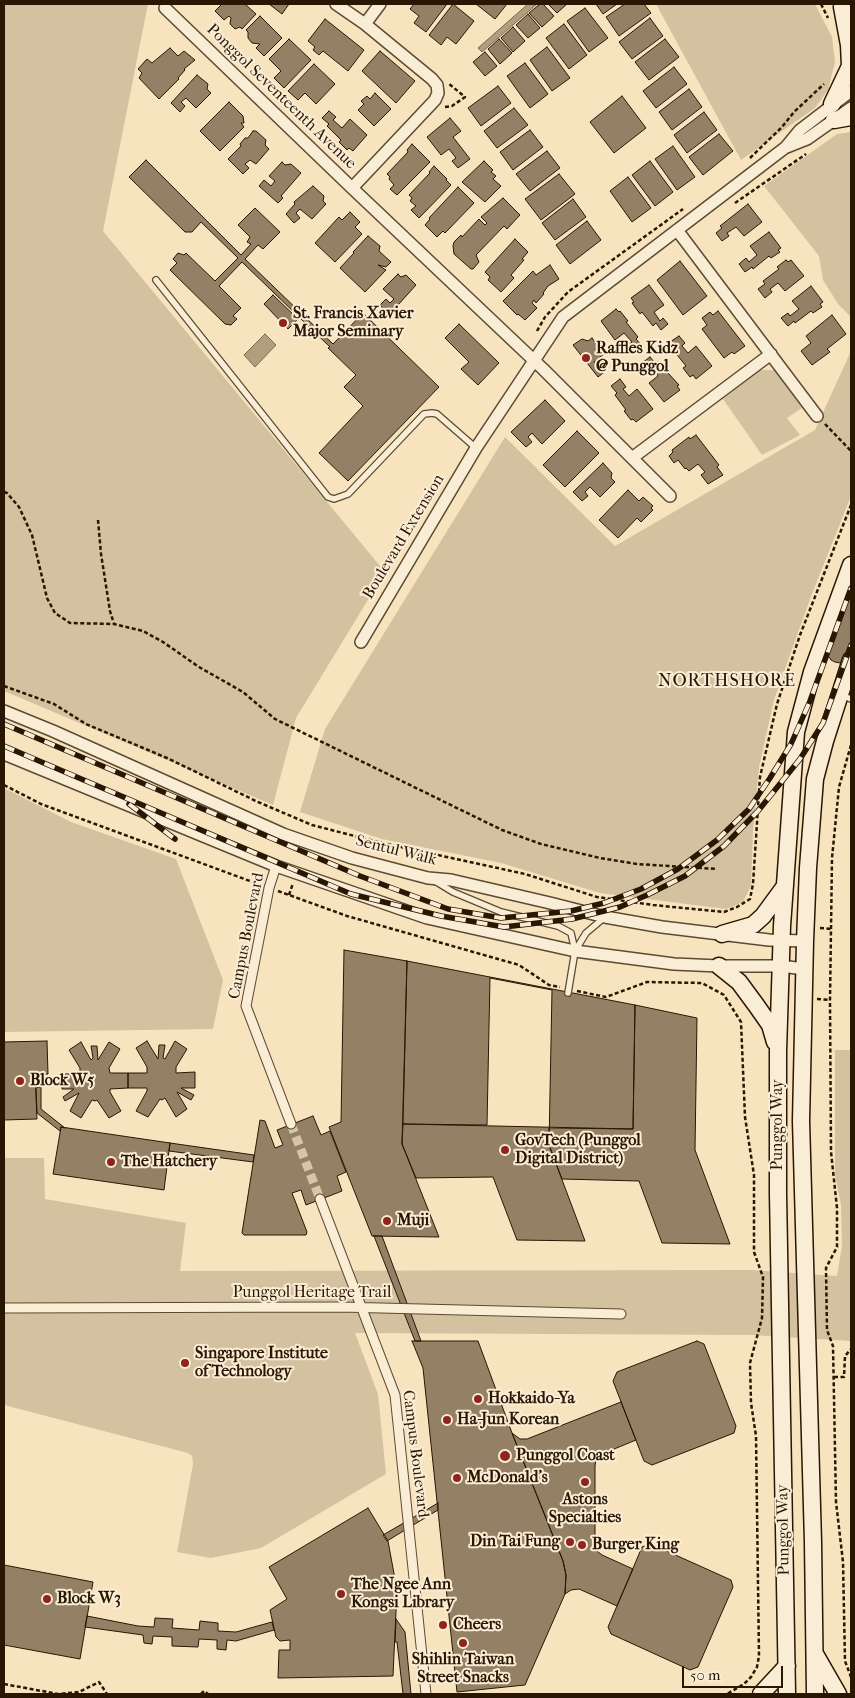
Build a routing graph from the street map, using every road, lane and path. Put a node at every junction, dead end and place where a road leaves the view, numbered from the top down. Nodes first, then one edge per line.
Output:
1 (336, 4) edge
2 (380, 4) edge
3 (820, 4) edge
4 (841, 5) edge
5 (165, 8) dead end
6 (829, 18) dead end
7 (851, 21) edge
8 (365, 24) junction
9 (828, 80) dead end
10 (851, 91) edge
11 (851, 108) edge
12 (833, 112) junction
13 (851, 117) edge
14 (786, 147) junction
15 (806, 154) dead end
16 (746, 161) dead end
17 (352, 188) junction
18 (733, 205) dead end
19 (688, 206) dead end
20 (670, 217) dead end
21 (678, 230) junction
22 (156, 280) dead end
23 (771, 354) junction
24 (533, 360) junction
25 (817, 416) joint
26 (476, 448) junction
27 (851, 451) edge
28 (632, 458) junction
29 (4, 492) edge
30 (670, 496) dead end
31 (851, 505) edge
32 (98, 520) dead end
33 (851, 565) edge
34 (114, 624) junction
35 (361, 642) dead end
36 (851, 660) edge
37 (4, 686) edge
38 (845, 696) edge
39 (4, 711) edge
40 (851, 745) edge
41 (4, 754) edge
42 (4, 785) edge
43 (276, 866) junction
44 (717, 869) dead end
45 (428, 878) junction
46 (785, 886) junction
47 (269, 888) junction
48 (605, 917) junction
49 (722, 934) junction
50 (781, 941) junction
51 (805, 941) junction
52 (575, 951) junction
53 (719, 966) junction
54 (780, 966) junction
55 (805, 969) junction
56 (568, 991) junction
57 (778, 1051) junction
58 (291, 1124) tunnel mouth
59 (320, 1200) tunnel mouth
60 (4, 1308) edge
61 (621, 1314) dead end
62 (851, 1349) edge
63 (834, 1378) junction
64 (814, 1652) junction
65 (787, 1666) junction
66 (851, 1677) edge
67 (4, 1684) edge
68 (107, 1694) edge
69 (201, 1694) edge
70 (208, 1694) edge
71 (426, 1694) edge
72 (727, 1694) edge
73 (761, 1694) edge
74 (787, 1694) edge
75 (814, 1694) edge
76 (838, 1694) edge

1 - 8 street
2 - 8 street
3 - 6 path
4 - 7 main road
4 - 12 main road
5 - 17 street, Ponggol Seventeenth Avenue
8 - 17 street, Ponggol Seventeenth Avenue
9 - 16 path
10 - 12 street
11 - 12 street
12 - 13 main road
12 - 14 street
12 - 14 street
14 - 21 street
15 - 18 path
17 - 24 street, Ponggol Seventeenth Avenue
19 - 20 path
21 - 23 street
21 - 24 street
22 - 26 lane
23 - 25 street
23 - 28 street
24 - 26 street
24 - 28 street, Ponggol Seventeenth Avenue
25 - 27 path
26 - 35 street, Boulevard Extension
28 - 30 street, Ponggol Seventeenth Avenue
29 - 34 path
31 - 37 path
32 - 34 path
33 - 46 main road, Punggol Way
34 - 44 path
36 - 38 main road, Punggol Way
38 - 51 main road, Punggol Way
39 - 45 street, Sentul Walk
40 - 63 path
41 - 43 street
42 - 47 path
43 - 47 street, Campus Boulevard
43 - 52 street
45 - 48 street, Sentul Walk
45 - 52 lane
46 - 49 main road
46 - 50 main road, Punggol Way
47 - 56 path
47 - 58 street, Campus Boulevard
48 - 49 street, Sentul Walk
48 - 52 lane
49 - 50 street, Sentul Walk
50 - 51 street, Sentul Walk
50 - 54 main road, Punggol Way
51 - 55 main road, Punggol Way
52 - 53 street
52 - 56 lane
53 - 54 street
53 - 57 main road
54 - 55 street
54 - 57 main road, Punggol Way
55 - 64 main road, Punggol Way
56 - 72 path
57 - 65 main road, Punggol Way
59 - 71 street, Campus Boulevard
60 - 61 street, Punggol Heritage Trail
62 - 63 path
63 - 66 path
64 - 75 main road, Punggol Way
64 - 76 main road
65 - 73 main road
65 - 74 main road, Punggol Way
67 - 68 path
69 - 70 path

